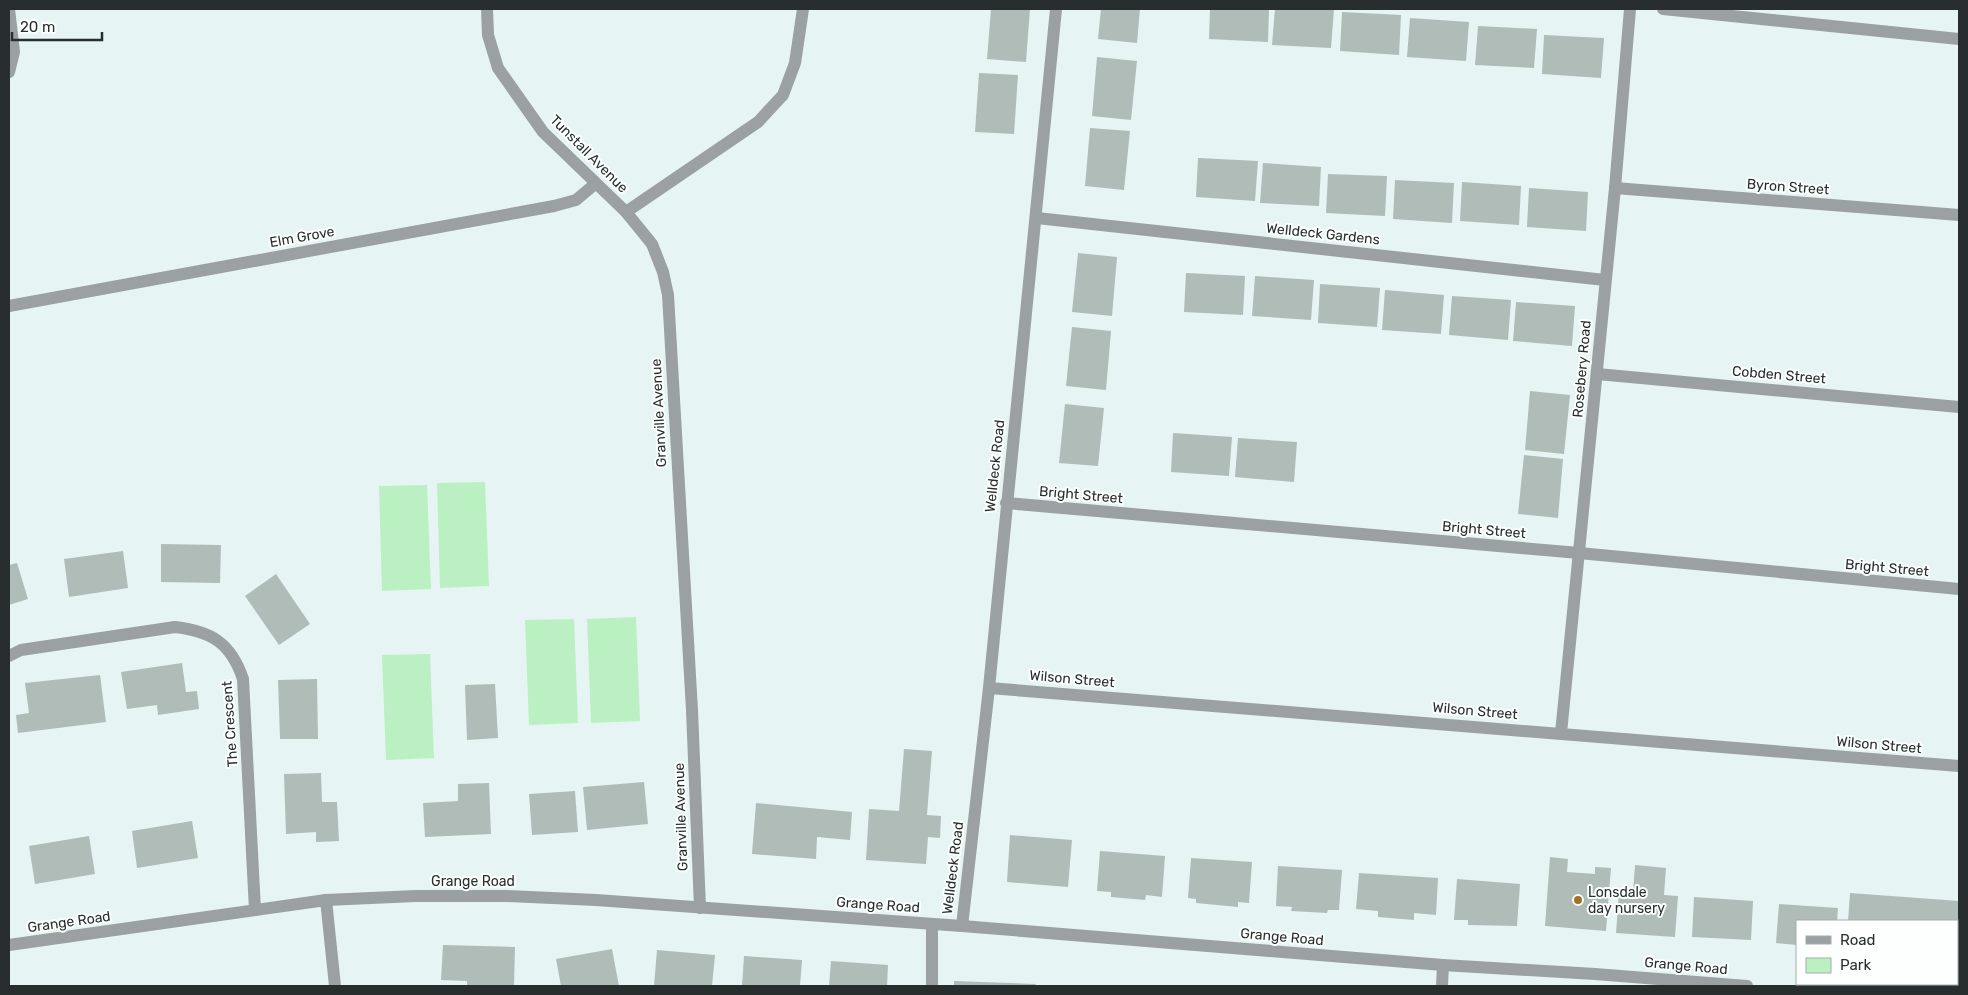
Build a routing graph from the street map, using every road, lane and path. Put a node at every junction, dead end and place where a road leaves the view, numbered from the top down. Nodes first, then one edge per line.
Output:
1 (9, 9) edge
2 (487, 9) edge
3 (803, 9) edge
4 (1056, 9) edge
5 (1630, 9) edge
6 (1663, 9) edge
7 (1959, 39) edge
8 (9, 72) edge
9 (595, 184) junction
10 (1615, 188) junction
11 (626, 212) junction
12 (1959, 215) edge
13 (1037, 218) junction
14 (1605, 280) junction
15 (9, 306) edge
16 (1597, 374) junction
17 (1959, 407) edge
18 (1006, 503) junction
19 (1579, 553) junction
20 (1959, 589) edge
21 (9, 656) edge
22 (989, 688) junction
23 (1561, 733) junction
24 (1959, 766) edge
25 (326, 900) junction
26 (700, 908) junction
27 (255, 910) junction
28 (932, 924) junction
29 (962, 926) junction
30 (9, 946) edge
31 (1443, 965) junction
32 (335, 986) edge
33 (932, 986) edge
34 (1442, 986) edge
35 (1747, 986) edge

1 - 8 street
2 - 9 street, Tunstall Avenue
3 - 11 street
4 - 13 street, Welldeck Road
5 - 10 street, Rosebery Road
6 - 7 street
9 - 11 street, Tunstall Avenue
9 - 15 street, Elm Grove
10 - 12 street, Byron Street
10 - 14 street, Rosebery Road
11 - 26 street, Granville Avenue
13 - 14 street, Welldeck Gardens
13 - 18 street, Welldeck Road
14 - 16 street, Rosebery Road
16 - 17 street, Cobden Street
16 - 19 street, Rosebery Road
18 - 19 street, Bright Street
18 - 22 street, Welldeck Road
19 - 20 street, Bright Street
19 - 23 street, Rosebery Road
21 - 27 street, The Crescent
22 - 23 street, Wilson Street
22 - 29 street, Welldeck Road
23 - 24 street, Wilson Street
25 - 26 street, Grange Road
25 - 27 street, Grange Road
25 - 32 street
26 - 28 street, Grange Road
27 - 30 street, Grange Road
28 - 29 street, Grange Road
28 - 33 street
29 - 31 street, Grange Road
31 - 34 street
31 - 35 street, Grange Road

